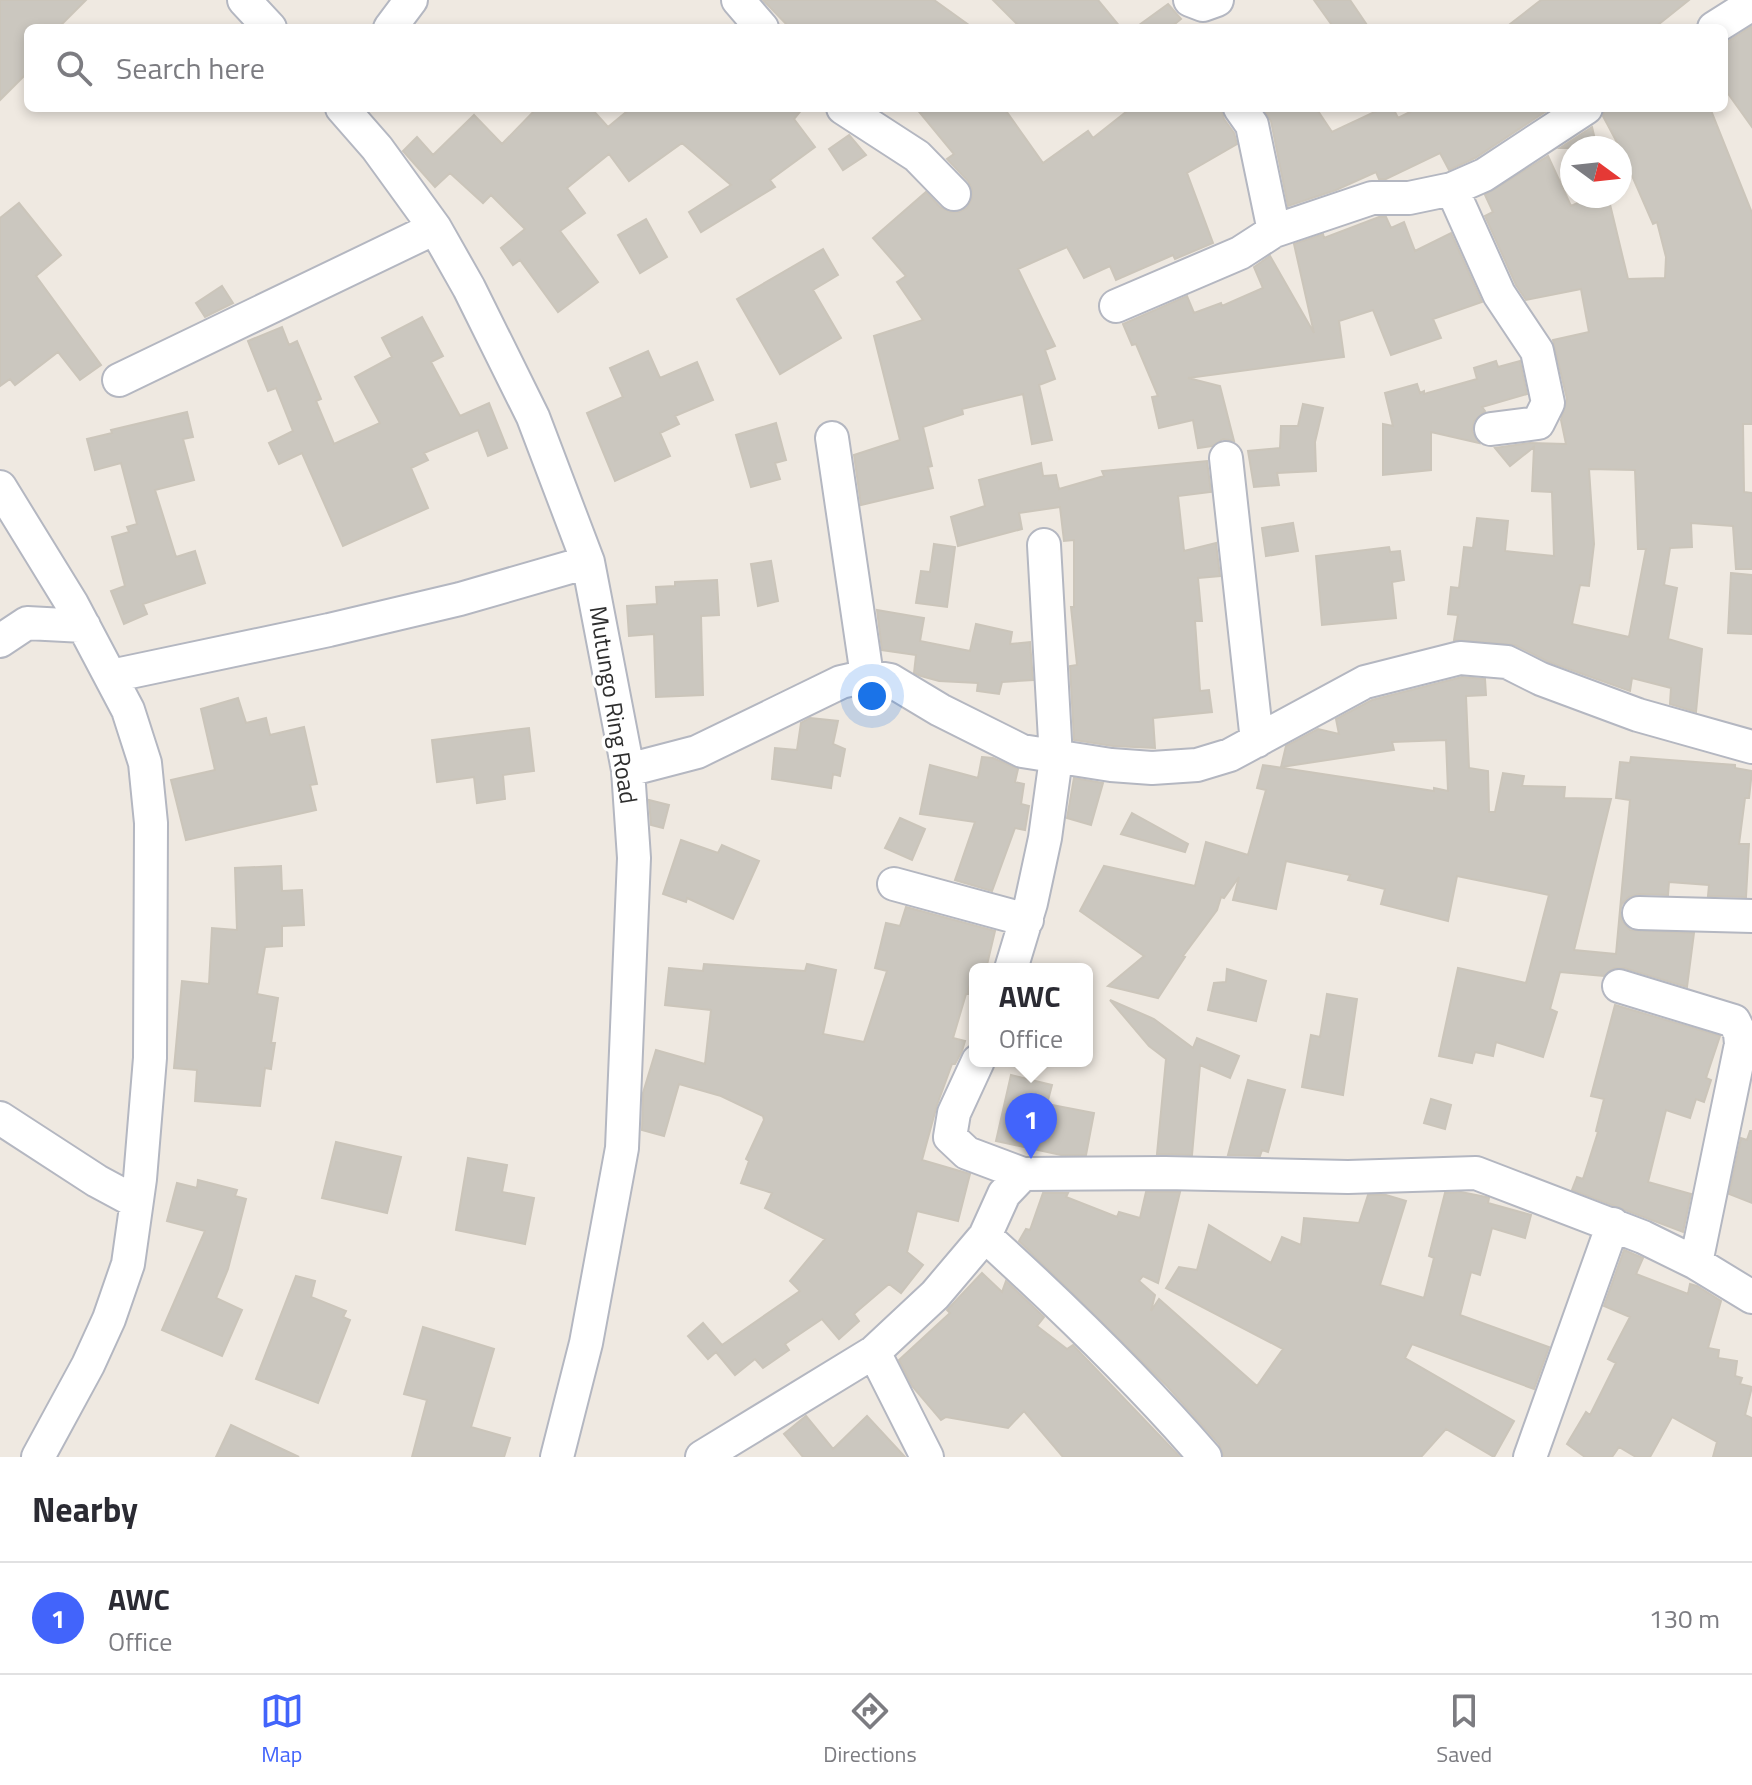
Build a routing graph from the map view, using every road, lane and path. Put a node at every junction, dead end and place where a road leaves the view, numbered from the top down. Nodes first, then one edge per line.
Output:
1 (244, 0) edge
2 (411, 0) edge
3 (738, 0) edge
4 (1190, 0) edge
5 (1217, 0) edge
6 (1752, 4) edge
7 (266, 24) edge
8 (393, 24) edge
9 (759, 24) edge
10 (1720, 24) edge
11 (346, 112) edge
12 (849, 112) edge
13 (1243, 112) edge
14 (1580, 112) edge
15 (1452, 189) junction
16 (954, 194) dead end
17 (435, 228) junction
18 (1274, 231) junction
19 (1116, 306) dead end
20 (119, 380) dead end
21 (1491, 429) dead end
22 (832, 438) dead end
23 (1226, 458) dead end
24 (0, 487) edge
25 (1044, 545) dead end
26 (588, 562) junction
27 (84, 626) junction
28 (0, 641) edge
29 (111, 676) junction
30 (867, 676) junction
31 (1257, 741) junction
32 (1752, 747) edge
33 (1056, 758) junction
34 (628, 770) junction
35 (894, 884) dead end
36 (1639, 913) dead end
37 (1752, 916) edge
38 (1027, 920) junction
39 (1013, 963) edge
40 (1619, 986) dead end
41 (975, 1067) edge
42 (0, 1118) edge
43 (1023, 1174) junction
44 (136, 1202) junction
45 (1613, 1224) junction
46 (985, 1236) junction
47 (1696, 1263) junction
48 (1752, 1297) edge
49 (874, 1352) junction
50 (38, 1457) edge
51 (557, 1457) edge
52 (702, 1457) edge
53 (927, 1457) edge
54 (1205, 1457) edge
55 (1530, 1457) edge

1 - 7 street
2 - 8 street
3 - 9 street
4 - 5 street
6 - 10 street
11 - 17 street, Mutungo Ring Road
12 - 16 street
13 - 18 street
14 - 15 street
15 - 18 street
15 - 21 street
17 - 20 street
17 - 26 street, Mutungo Ring Road
18 - 19 street
22 - 30 street
23 - 31 street
24 - 27 street
25 - 33 street
26 - 29 street
26 - 34 street, Mutungo Ring Road
27 - 28 street
27 - 29 street
29 - 44 street
30 - 33 street
30 - 34 street
31 - 32 street
31 - 33 street
33 - 38 street
34 - 51 street, Mutungo Ring Road
35 - 38 street
36 - 37 street
38 - 39 street
40 - 47 street
41 - 43 street
42 - 44 street
43 - 45 street
43 - 46 street
44 - 50 street
45 - 47 street
45 - 55 street
46 - 49 street
46 - 54 street
47 - 48 street
49 - 52 street
49 - 53 street

